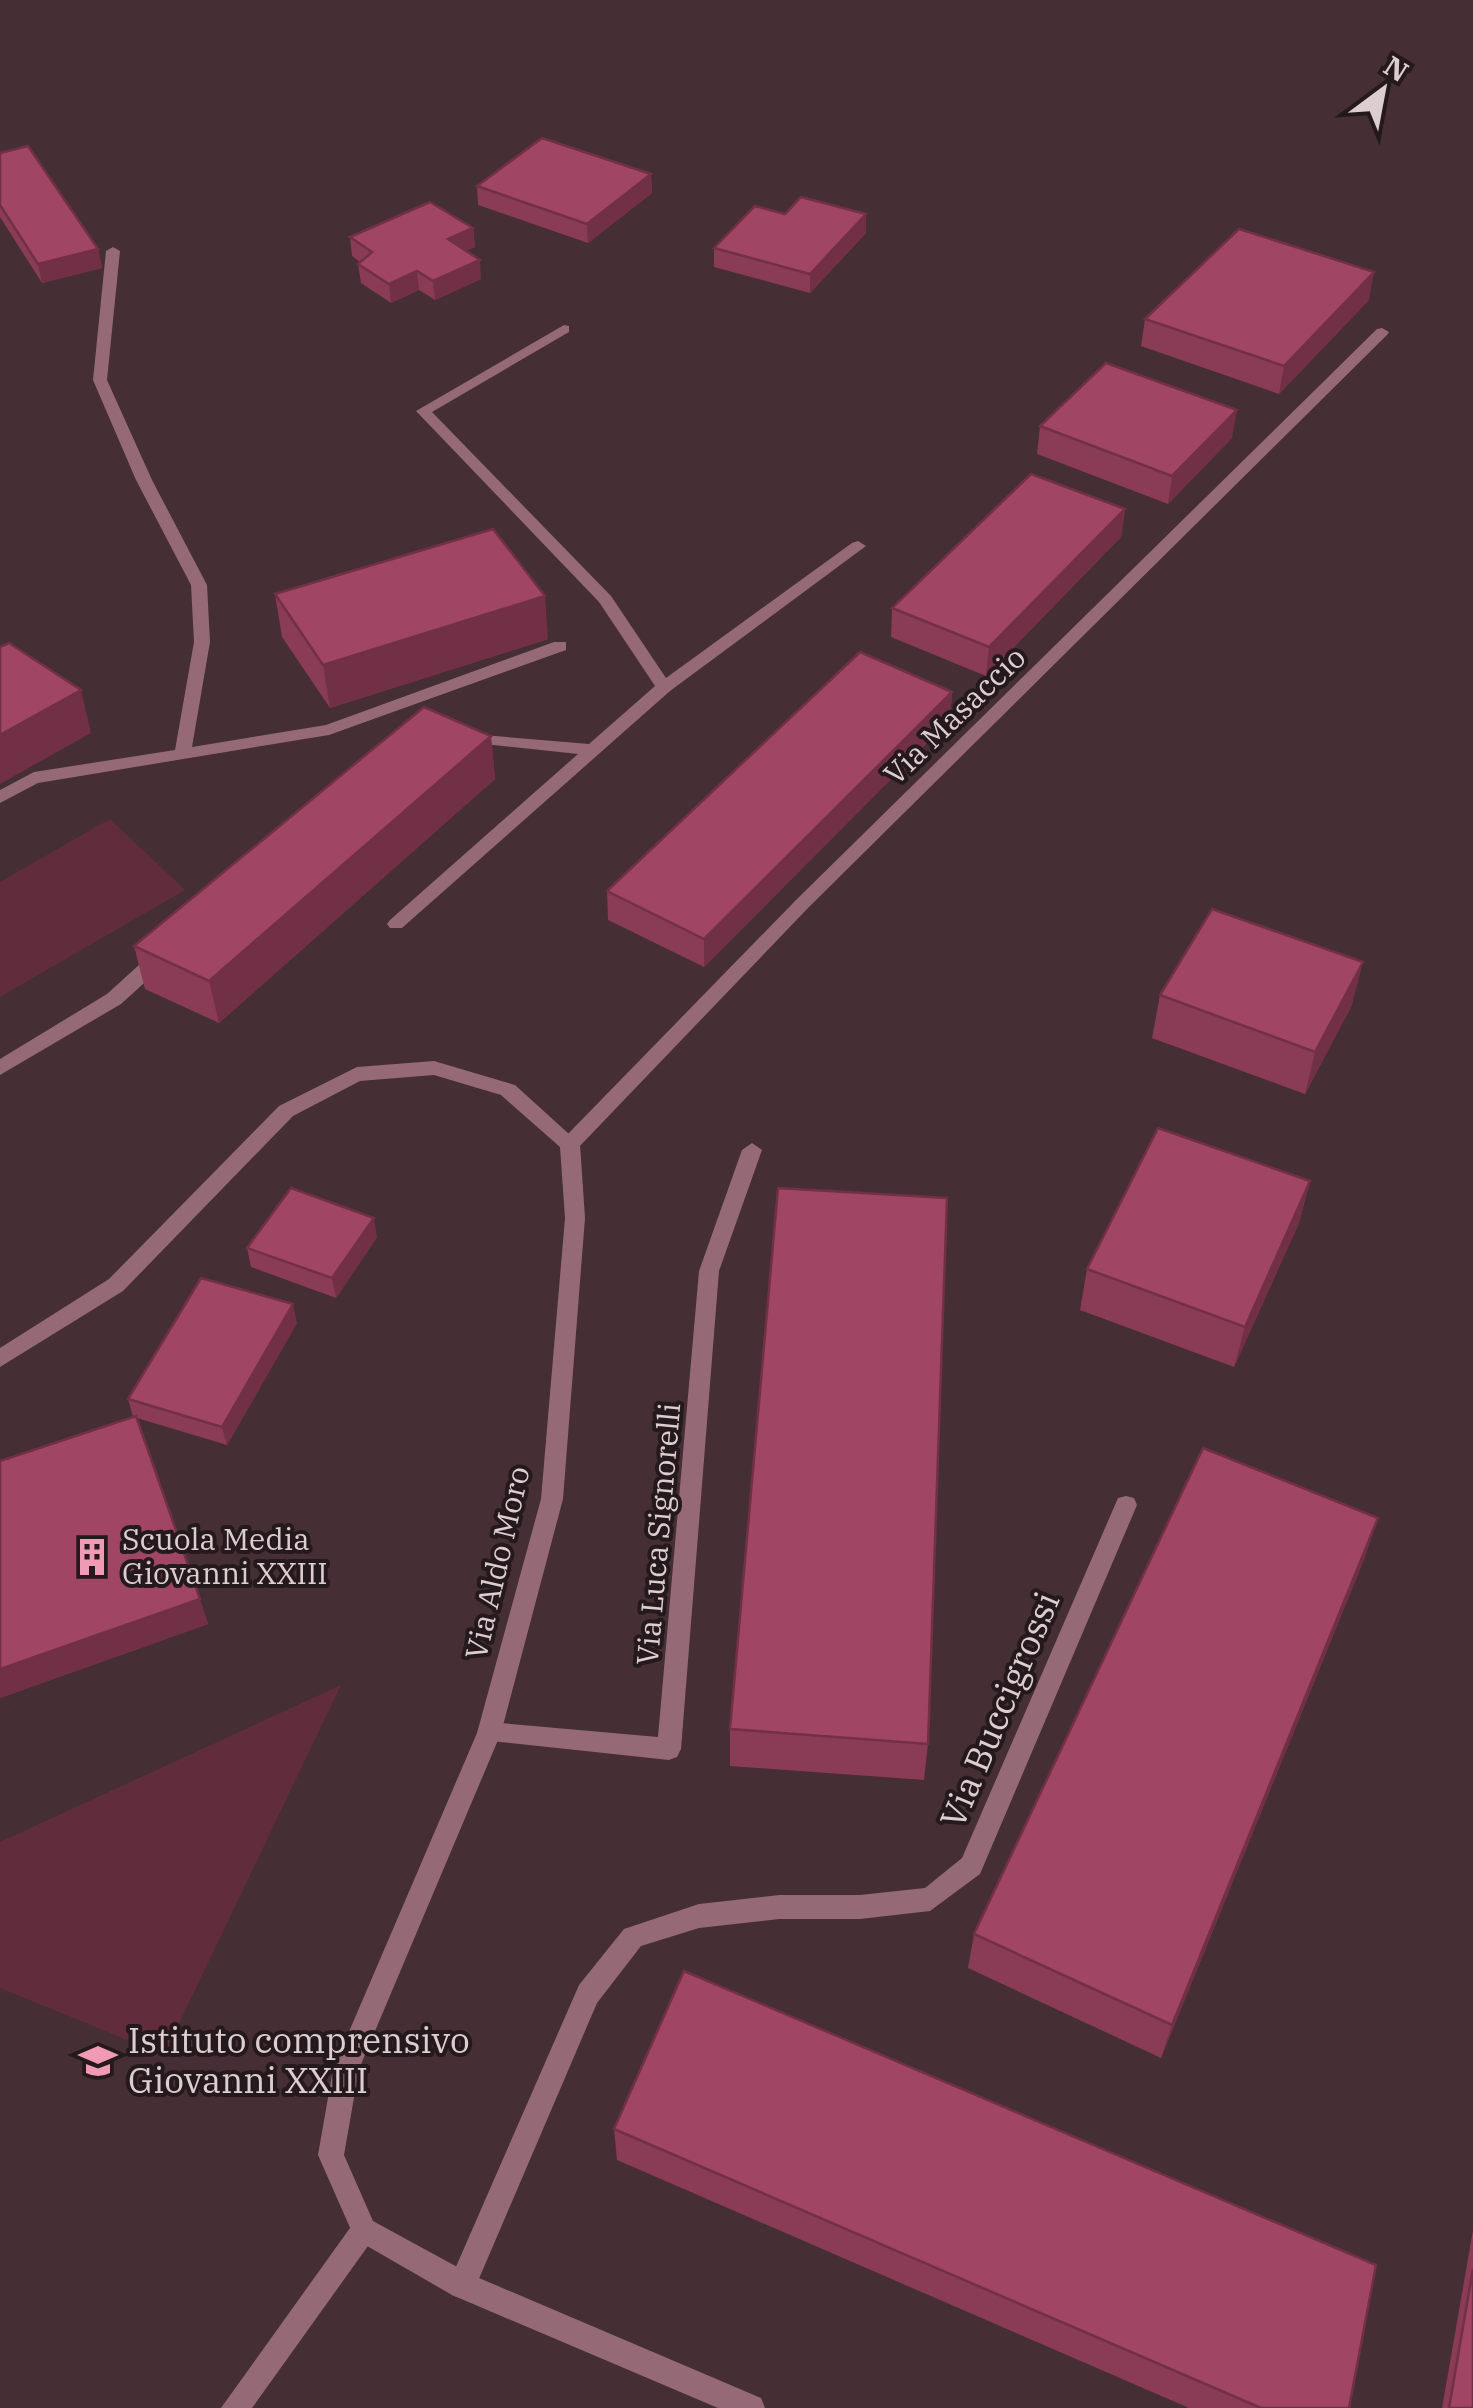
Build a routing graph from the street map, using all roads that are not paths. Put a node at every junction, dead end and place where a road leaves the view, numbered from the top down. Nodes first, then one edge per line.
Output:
1 (113, 251) dead end
2 (564, 329) dead end
3 (1382, 332) dead end
4 (858, 546) dead end
5 (560, 646) dead end
6 (664, 687) junction
7 (446, 735) edge
8 (593, 750) junction
9 (183, 751) junction
10 (0, 797) edge
11 (396, 924) dead end
12 (173, 946) edge
13 (0, 1068) edge
14 (570, 1144) junction
15 (752, 1150) dead end
16 (0, 1359) edge
17 (1126, 1505) dead end
18 (489, 1732) junction
19 (364, 2230) junction
20 (462, 2285) junction
21 (236, 2408) edge
22 (752, 2408) edge

1 - 9 street
2 - 6 street
3 - 14 street, Via Masaccio
4 - 6 street
5 - 9 street
6 - 8 street
7 - 8 street
8 - 11 street
9 - 10 street
12 - 13 street
14 - 16 street
14 - 18 street, Via Aldo Moro
15 - 18 street, Via Luca Signorelli
17 - 20 street, Via Buccigrossi
18 - 19 street, Via Aldo Moro
19 - 20 street
19 - 21 street
20 - 22 street

